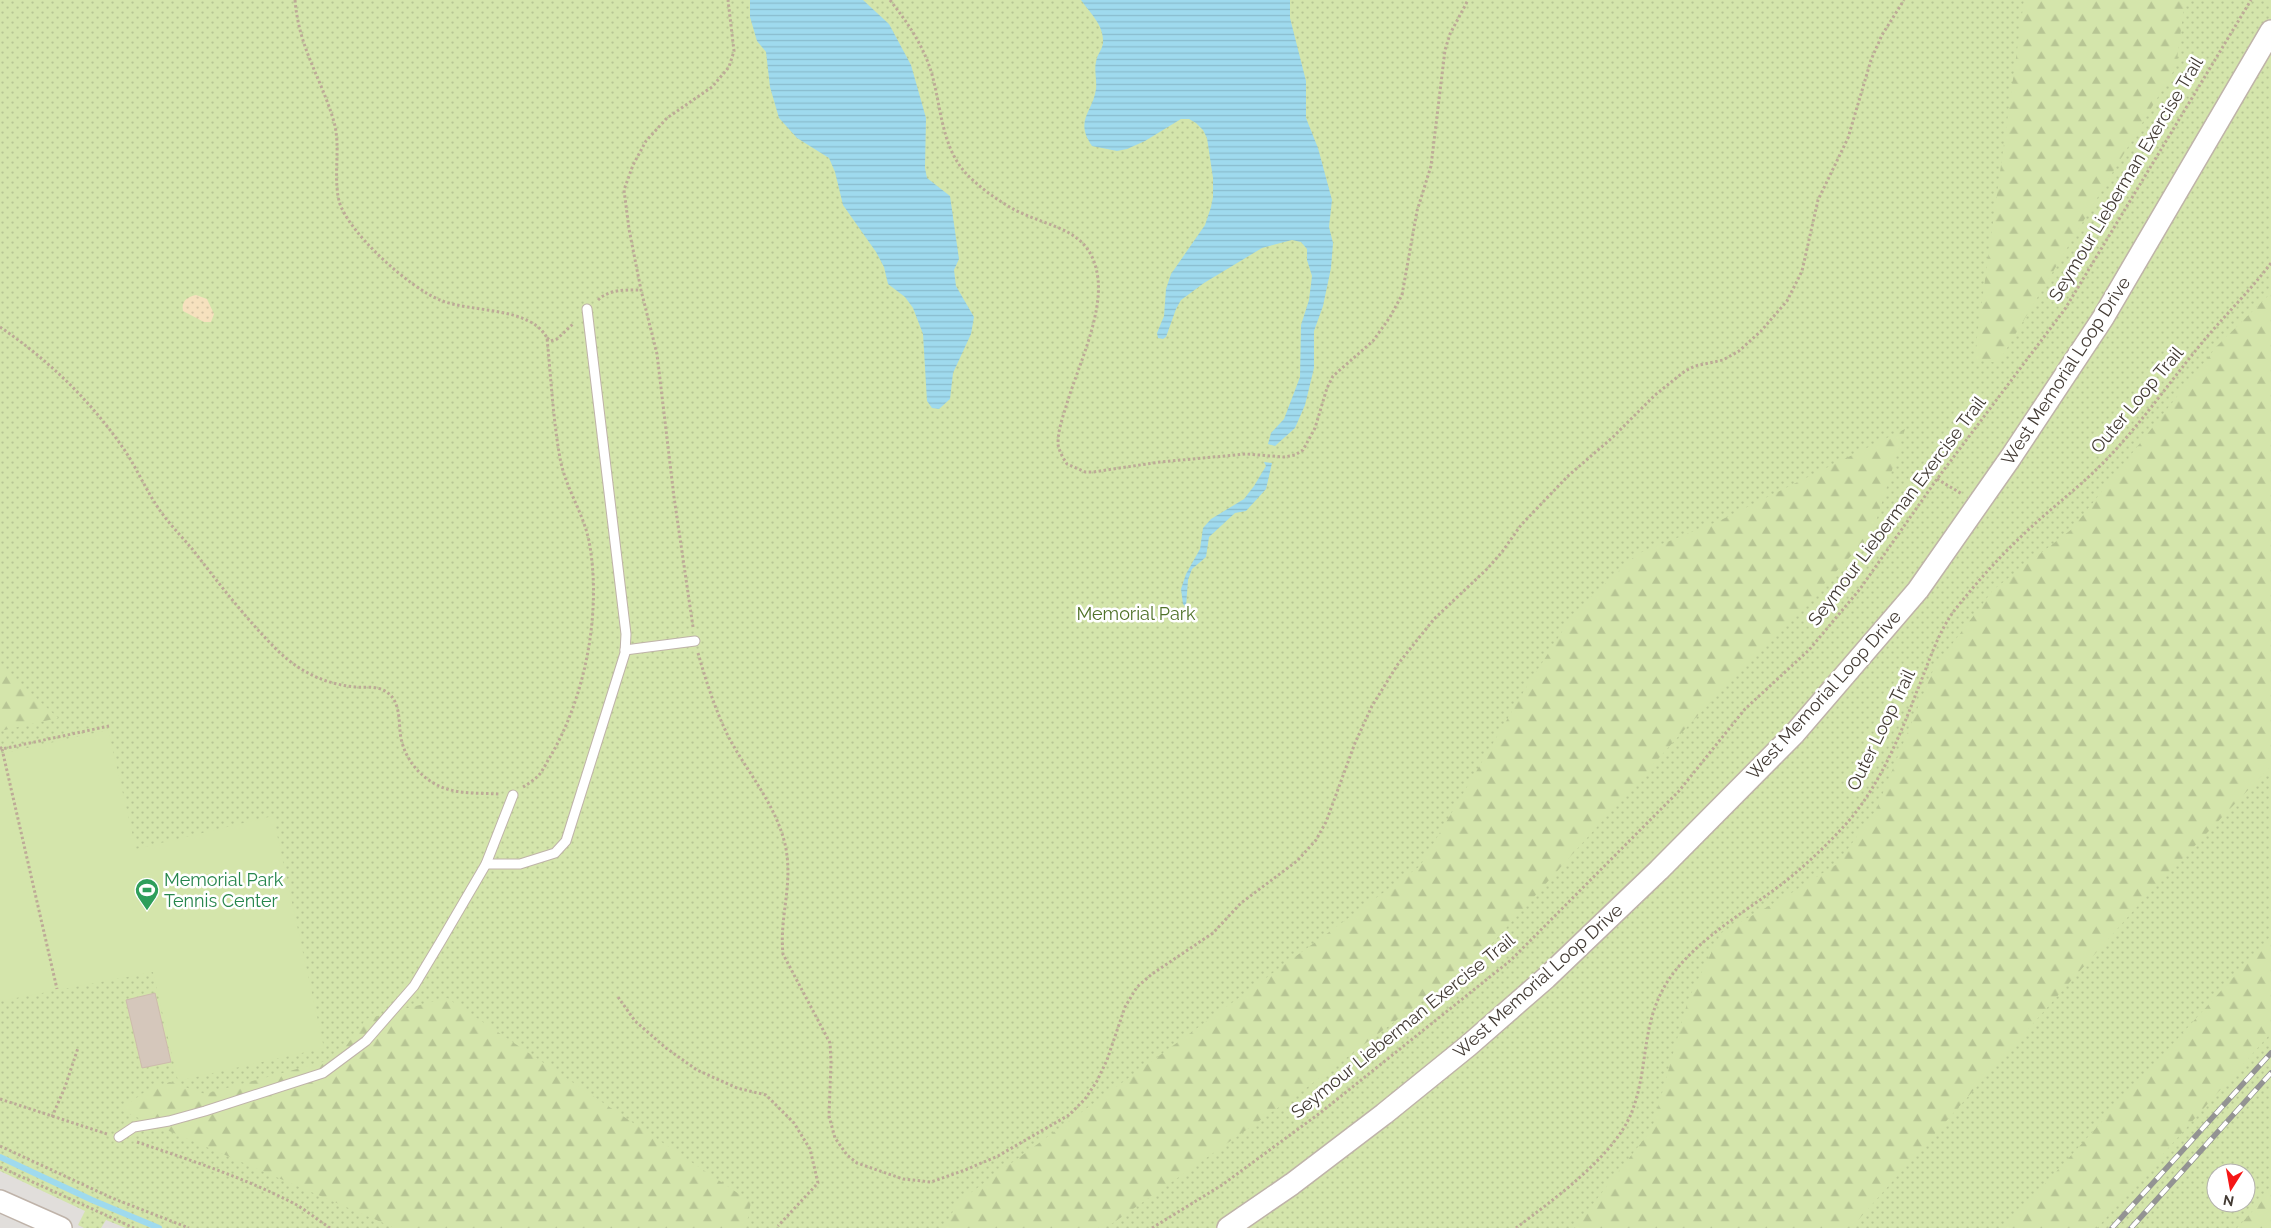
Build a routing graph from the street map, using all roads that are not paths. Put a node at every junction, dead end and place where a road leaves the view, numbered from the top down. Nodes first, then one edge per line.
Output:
1 (2271, 31) edge
2 (587, 309) dead end
3 (695, 641) road end
4 (625, 650) junction
5 (513, 795) road end
6 (486, 864) junction
7 (119, 1137) road end
8 (0, 1201) edge
9 (61, 1228) edge
10 (1228, 1228) edge

1 - 10 street, West Memorial Loop Drive
2 - 4 lane
3 - 4 lane
4 - 6 lane
5 - 6 lane
6 - 7 lane
8 - 9 street

